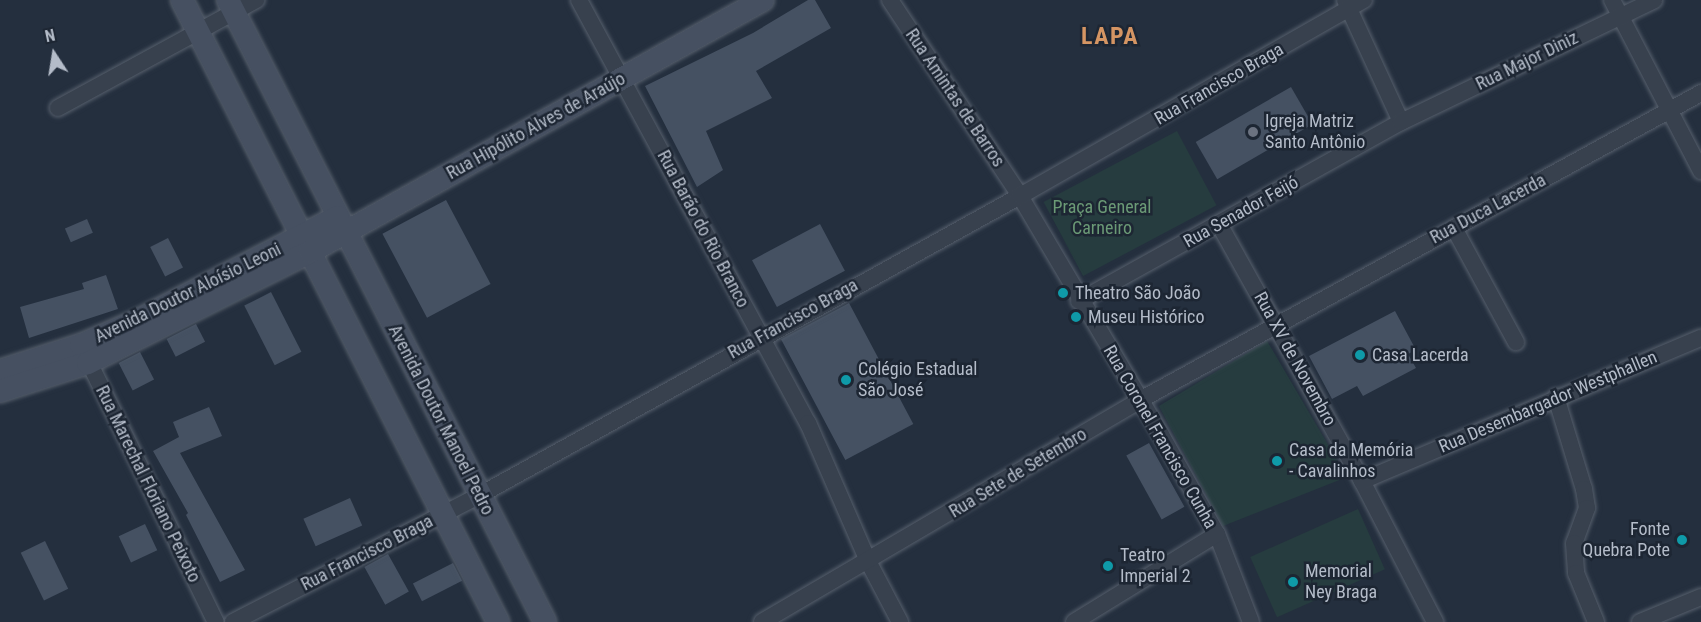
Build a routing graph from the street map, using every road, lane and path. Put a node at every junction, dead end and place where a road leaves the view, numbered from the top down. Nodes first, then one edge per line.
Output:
1 (182, 0) edge
2 (256, 0) edge
3 (579, 0) edge
4 (763, 0) edge
5 (890, 0) edge
6 (1612, 0) edge
7 (1654, 0) edge
8 (1353, 3) edge
9 (231, 6) edge
10 (1620, 16) junction
11 (199, 32) junction
12 (622, 78) junction
13 (1701, 93) edge
14 (58, 108) dead end
15 (1670, 111) junction
16 (1401, 122) junction
17 (1701, 171) edge
18 (1020, 196) junction
19 (1219, 224) junction
20 (342, 225) junction
21 (1454, 228) junction
22 (306, 244) junction
23 (1080, 301) junction
24 (1276, 325) junction
25 (761, 336) junction
26 (1701, 338) edge
27 (1516, 342) dead end
28 (85, 354) junction
29 (0, 370) edge
30 (0, 391) edge
31 (1556, 397) junction
32 (1140, 400) junction
33 (1362, 480) junction
34 (480, 495) junction
35 (443, 514) junction
36 (1217, 534) junction
37 (869, 563) junction
38 (1701, 597) edge
39 (1663, 618) edge
40 (216, 622) edge
41 (233, 622) edge
42 (498, 622) edge
43 (545, 622) edge
44 (762, 622) edge
45 (900, 622) edge
46 (1074, 622) edge
47 (1251, 622) edge
48 (1436, 622) edge
49 (1596, 622) edge
50 (1640, 622) edge

1 - 11 main road
2 - 9 street
3 - 12 street, Rua Barão do Rio Branco
4 - 12 main road, Rua Hipólito Alves de Araújo
5 - 18 street, Rua Amintas de Barros
6 - 10 street
7 - 10 street, Rua Major Diniz
8 - 16 street
8 - 18 street, Rua Francisco Braga
9 - 11 street
9 - 20 main road, Avenida Doutor Manoel Pedro
10 - 15 street
10 - 16 street, Rua Major Diniz
11 - 14 street
11 - 22 main road
12 - 20 main road, Rua Hipólito Alves de Araújo
12 - 25 street, Rua Barão do Rio Branco
13 - 15 street, Rua Duca Lacerda
15 - 17 street
15 - 21 street, Rua Duca Lacerda
16 - 19 street, Rua Senador Feijó
18 - 23 street, Rua Coronel Francisco Cunha
18 - 25 street, Rua Francisco Braga
19 - 23 street, Rua Senador Feijó
19 - 24 street, Rua XV de Novembro
20 - 22 main road, Avenida Doutor Aloísio Leoni
20 - 34 main road, Avenida Doutor Manoel Pedro
21 - 24 street, Rua Duca Lacerda
21 - 27 street
22 - 28 main road, Avenida Doutor Aloísio Leoni
22 - 35 main road
23 - 32 street, Rua Coronel Francisco Cunha
24 - 32 street, Rua Sete de Setembro
24 - 33 street, Rua XV de Novembro
25 - 34 street, Rua Francisco Braga
25 - 37 street, Rua Barão do Rio Branco
26 - 31 street, Rua Desembargador Westphallen
28 - 29 main road, Avenida Doutor Aloísio Leoni
28 - 30 main road, Avenida Doutor Aloísio Leoni
28 - 40 street, Rua Marechal Floriano Peixoto
31 - 33 street, Rua Desembargador Westphallen
31 - 49 street
32 - 36 street, Rua Coronel Francisco Cunha
32 - 37 street, Rua Sete de Setembro
33 - 48 street, Rua XV de Novembro
34 - 35 street, Rua Francisco Braga
34 - 43 main road, Avenida Doutor Manoel Pedro
35 - 41 street, Rua Francisco Braga
35 - 42 main road
36 - 46 street
36 - 47 street, Rua Coronel Francisco Cunha
37 - 44 street, Rua Sete de Setembro
37 - 45 street, Rua Barão do Rio Branco
38 - 39 street
39 - 50 street

